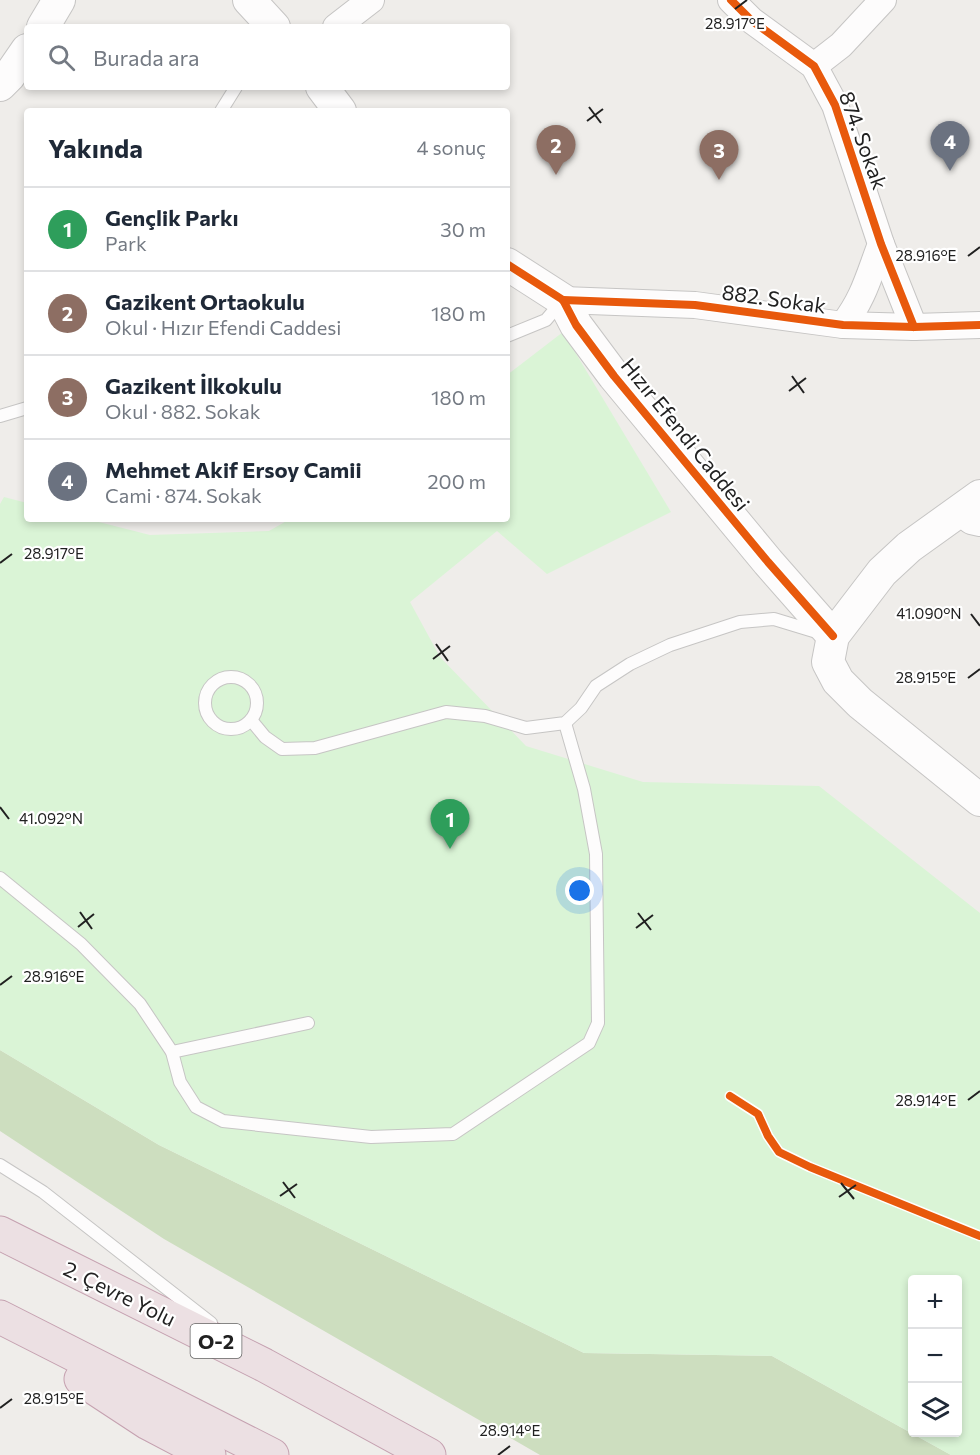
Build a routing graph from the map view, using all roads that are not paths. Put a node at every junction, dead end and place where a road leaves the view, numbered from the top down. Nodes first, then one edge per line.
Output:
1 (59, 0) edge
2 (249, 0) edge
3 (371, 0) edge
4 (731, 0) edge
5 (883, 0) edge
6 (45, 24) edge
7 (271, 24) edge
8 (340, 24) edge
9 (24, 54) edge
10 (814, 66) junction
11 (0, 85) edge
12 (234, 90) edge
13 (324, 90) edge
14 (223, 108) edge
15 (338, 108) edge
16 (881, 244) junction
17 (510, 266) edge
18 (563, 300) junction
19 (843, 325) junction
20 (980, 325) edge
21 (914, 327) junction
22 (510, 335) edge
23 (24, 409) edge
24 (0, 416) edge
25 (973, 510) edge
26 (833, 636) junction
27 (251, 720) junction
28 (565, 723) junction
29 (980, 800) edge
30 (0, 878) edge
31 (308, 1023) dead end
32 (172, 1052) junction
33 (0, 1165) edge
34 (0, 1233) edge
35 (13, 1323) edge
36 (264, 1365) junction
37 (209, 1455) edge
38 (272, 1455) edge
39 (429, 1455) edge

1 - 6 street
2 - 7 street
3 - 8 street
4 - 10 street, 874. Sokak
5 - 10 street
9 - 11 street
10 - 16 street, 874. Sokak
12 - 14 lane
13 - 15 street
16 - 19 street
16 - 21 street, 874. Sokak
17 - 18 street, Hızır Efendi Caddesi
18 - 19 street, 882. Sokak
18 - 22 lane
18 - 26 street, Hızır Efendi Caddesi
19 - 21 street, 882. Sokak
20 - 21 street, 882. Sokak
23 - 24 lane
25 - 26 street
26 - 28 lane
26 - 29 street
27 - 27 lane
27 - 28 lane
28 - 32 lane
30 - 32 lane
31 - 32 lane
33 - 36 lane
34 - 36 highway, 2. Çevre Yolu / O-2
35 - 37 highway
35 - 38 highway
36 - 39 highway, 2. Çevre Yolu / O-2

